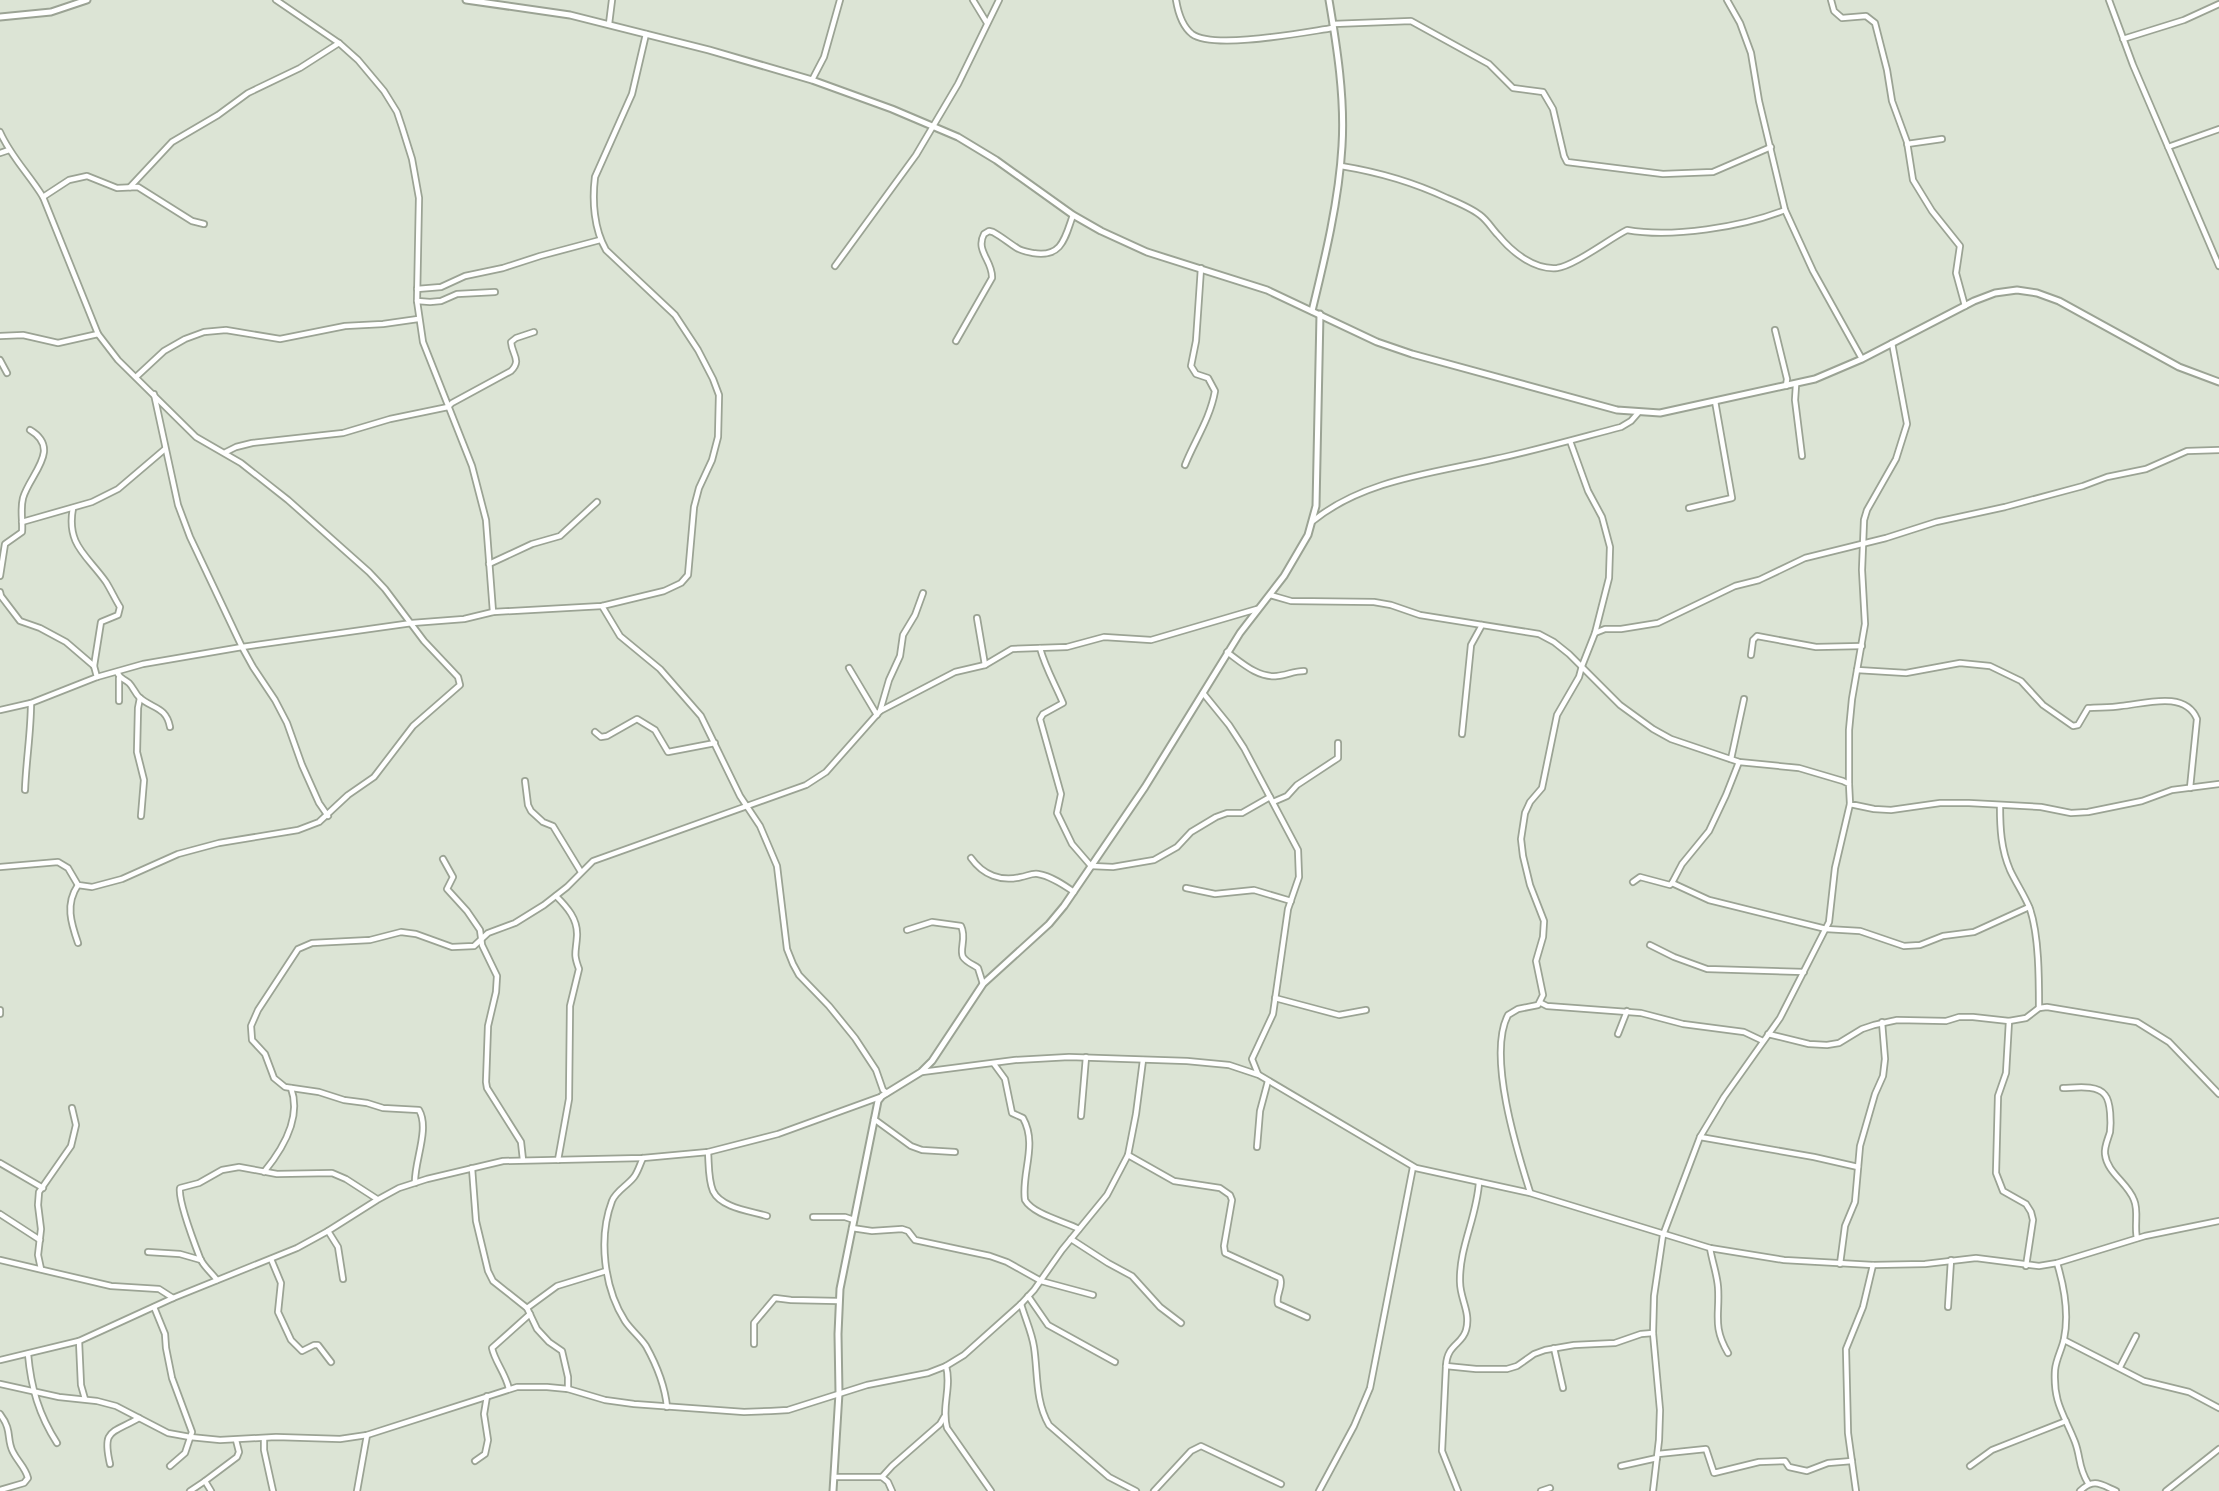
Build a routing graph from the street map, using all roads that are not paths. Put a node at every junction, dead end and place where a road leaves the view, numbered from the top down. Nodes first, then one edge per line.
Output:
1 (87, 0) edge
2 (276, 0) edge
3 (466, 0) edge
4 (612, 0) edge
5 (840, 0) edge
6 (973, 0) edge
7 (999, 0) edge
8 (1176, 0) edge
9 (1329, 0) edge
10 (1727, 0) edge
11 (1831, 0) edge
12 (2109, 0) edge
13 (2219, 5) edge
14 (0, 17) edge
15 (987, 23) junction
16 (609, 24) junction
17 (1333, 26) junction
18 (646, 34) junction
19 (2123, 39) junction
20 (339, 43) junction
21 (812, 80) junction
22 (934, 125) junction
23 (2219, 129) edge
24 (0, 132) edge
25 (1942, 139) dead end
26 (1908, 144) junction
27 (1771, 147) junction
28 (2168, 147) junction
29 (9, 150) junction
30 (0, 153) edge
31 (1340, 166) junction
32 (130, 187) junction
33 (43, 197) junction
34 (1784, 210) junction
35 (1073, 215) junction
36 (204, 224) dead end
37 (600, 240) junction
38 (835, 266) dead end
39 (2219, 266) edge
40 (1201, 268) junction
41 (417, 289) junction
42 (495, 292) dead end
43 (417, 301) junction
44 (1965, 306) junction
45 (1312, 311) junction
46 (1320, 314) junction
47 (418, 318) junction
48 (1774, 330) dead end
49 (534, 332) dead end
50 (98, 334) junction
51 (0, 336) edge
52 (956, 341) dead end
53 (1892, 343) junction
54 (1862, 359) junction
55 (0, 360) edge
56 (7, 373) dead end
57 (136, 377) junction
58 (2219, 382) edge
59 (1796, 384) junction
60 (1786, 386) junction
61 (154, 394) junction
62 (1715, 401) junction
63 (448, 407) junction
64 (1638, 413) junction
65 (30, 430) dead end
66 (1570, 441) junction
67 (165, 449) junction
68 (2219, 450) edge
69 (225, 453) junction
70 (1802, 456) dead end
71 (1185, 465) dead end
72 (597, 502) dead end
73 (72, 508) junction
74 (1689, 508) dead end
75 (22, 522) junction
76 (1313, 522) junction
77 (1862, 544) junction
78 (489, 564) junction
79 (0, 576) edge
80 (0, 592) edge
81 (923, 593) dead end
82 (1270, 595) junction
83 (602, 606) junction
84 (1257, 609) junction
85 (493, 612) junction
86 (977, 618) dead end
87 (412, 623) junction
88 (1482, 625) junction
89 (1595, 633) junction
90 (1862, 646) junction
91 (242, 648) junction
92 (1040, 648) junction
93 (1227, 652) junction
94 (1751, 655) dead end
95 (985, 665) junction
96 (94, 666) junction
97 (1581, 666) junction
98 (849, 668) dead end
99 (1857, 670) junction
100 (1304, 671) dead end
101 (118, 674) junction
102 (97, 677) junction
103 (1202, 693) junction
104 (140, 698) junction
105 (1744, 699) dead end
106 (119, 701) dead end
107 (32, 703) junction
108 (0, 710) edge
109 (878, 713) junction
110 (170, 727) dead end
111 (595, 732) dead end
112 (1462, 734) dead end
113 (715, 743) junction
114 (1338, 743) dead end
115 (1731, 760) junction
116 (1739, 762) junction
117 (525, 782) dead end
118 (1849, 784) junction
119 (2219, 784) edge
120 (2190, 788) junction
121 (25, 790) dead end
122 (1272, 800) junction
123 (1850, 804) junction
124 (746, 806) junction
125 (2000, 806) junction
126 (141, 816) dead end
127 (328, 816) junction
128 (971, 858) dead end
129 (443, 859) dead end
130 (1091, 866) junction
131 (0, 867) edge
132 (581, 872) junction
133 (1633, 882) dead end
134 (1672, 883) junction
135 (78, 885) junction
136 (1186, 888) dead end
137 (1074, 892) junction
138 (556, 896) junction
139 (1291, 901) junction
140 (2029, 907) junction
141 (1826, 929) junction
142 (907, 930) dead end
143 (481, 940) junction
144 (78, 943) dead end
145 (1650, 945) dead end
146 (1804, 972) junction
147 (983, 984) junction
148 (1275, 998) junction
149 (1541, 1003) junction
150 (2039, 1008) junction
151 (1366, 1010) dead end
152 (1627, 1011) junction
153 (2009, 1021) junction
154 (1882, 1022) junction
155 (1618, 1034) dead end
156 (1768, 1034) junction
157 (1763, 1041) junction
158 (1086, 1057) junction
159 (1143, 1060) junction
160 (995, 1064) junction
161 (921, 1072) junction
162 (1259, 1075) junction
163 (1268, 1081) junction
164 (291, 1088) junction
165 (2063, 1088) dead end
166 (299, 1089) junction
167 (886, 1094) junction
168 (2219, 1094) edge
169 (294, 1096) junction
170 (72, 1108) dead end
171 (1082, 1116) dead end
172 (874, 1119) junction
173 (1700, 1137) junction
174 (1257, 1147) dead end
175 (708, 1152) junction
176 (955, 1152) dead end
177 (1128, 1155) junction
178 (643, 1158) junction
179 (523, 1160) junction
180 (558, 1160) junction
181 (0, 1163) edge
182 (272, 1163) junction
183 (1413, 1167) junction
184 (1858, 1167) junction
185 (472, 1168) junction
186 (264, 1172) junction
187 (277, 1174) junction
188 (1479, 1182) junction
189 (415, 1183) junction
190 (43, 1188) junction
191 (1530, 1193) junction
192 (377, 1200) junction
193 (0, 1214) edge
194 (767, 1216) dead end
195 (813, 1217) dead end
196 (854, 1220) junction
197 (2219, 1221) edge
198 (852, 1228) junction
199 (1079, 1229) junction
200 (328, 1231) junction
201 (1663, 1234) junction
202 (2137, 1238) junction
203 (1071, 1239) junction
204 (40, 1240) junction
205 (1710, 1248) junction
206 (148, 1252) dead end
207 (271, 1259) junction
208 (201, 1260) junction
209 (1951, 1260) junction
210 (0, 1261) edge
211 (1840, 1264) junction
212 (2057, 1264) junction
213 (1873, 1265) junction
214 (2026, 1266) junction
215 (41, 1269) junction
216 (607, 1271) junction
217 (343, 1279) dead end
218 (217, 1280) junction
219 (1041, 1281) junction
220 (1093, 1295) dead end
221 (1028, 1296) junction
222 (173, 1298) junction
223 (838, 1301) junction
224 (1021, 1304) junction
225 (153, 1307) junction
226 (1948, 1307) dead end
227 (527, 1308) junction
228 (530, 1314) junction
229 (1307, 1317) dead end
230 (1181, 1323) dead end
231 (1653, 1333) junction
232 (2136, 1336) dead end
233 (2064, 1340) junction
234 (79, 1341) junction
235 (754, 1344) dead end
236 (1554, 1348) junction
237 (1728, 1353) dead end
238 (28, 1354) junction
239 (0, 1360) edge
240 (331, 1362) dead end
241 (1115, 1362) dead end
242 (946, 1366) junction
243 (1446, 1366) junction
244 (2120, 1367) junction
245 (0, 1384) edge
246 (1563, 1388) dead end
247 (509, 1389) junction
248 (568, 1390) junction
249 (34, 1392) junction
250 (839, 1393) junction
251 (486, 1396) junction
252 (85, 1399) junction
253 (667, 1407) junction
254 (2219, 1408) edge
255 (0, 1414) edge
256 (945, 1415) junction
257 (138, 1418) junction
258 (2066, 1421) junction
259 (367, 1435) junction
260 (190, 1437) junction
261 (264, 1438) junction
262 (236, 1440) junction
263 (2219, 1442) edge
264 (57, 1443) dead end
265 (2218, 1451) edge
266 (1658, 1456) junction
267 (475, 1461) dead end
268 (1852, 1461) junction
269 (110, 1464) dead end
270 (170, 1466) dead end
271 (1621, 1466) dead end
272 (1970, 1466) dead end
273 (834, 1477) junction
274 (882, 1477) junction
275 (205, 1481) junction
276 (2088, 1483) junction
277 (1281, 1484) dead end
278 (1549, 1488) dead end
279 (0, 1490) edge
280 (190, 1491) edge
281 (211, 1491) edge
282 (273, 1491) edge
283 (358, 1491) edge
284 (833, 1491) edge
285 (892, 1491) edge
286 (991, 1491) edge
287 (1136, 1491) edge
288 (1154, 1491) edge
289 (1320, 1491) edge
290 (1458, 1491) edge
291 (1541, 1491) edge
292 (1653, 1491) edge
293 (1856, 1491) edge
294 (2080, 1491) edge
295 (2116, 1491) edge
296 (2166, 1491) edge

1 - 14 main road
2 - 20 street
3 - 16 main road
4 - 16 street
5 - 21 street
6 - 15 street
7 - 15 street
8 - 17 street
9 - 17 main road
10 - 27 street
11 - 26 street
12 - 19 street
13 - 19 street
15 - 22 street
16 - 18 main road
17 - 27 street
17 - 31 main road
18 - 21 main road
18 - 37 street
19 - 28 street
20 - 32 street
20 - 41 street
21 - 22 main road
22 - 35 main road
22 - 38 street
23 - 28 street
24 - 29 street
25 - 26 street
26 - 44 street
27 - 34 street
28 - 39 street
29 - 30 street
29 - 33 street
31 - 34 street
31 - 45 main road
32 - 33 street
32 - 36 street
33 - 50 street
34 - 54 street
35 - 40 main road
35 - 52 street
37 - 41 street
37 - 83 street
40 - 45 main road
40 - 71 street
41 - 43 street
42 - 43 street
43 - 47 street
44 - 53 main road
44 - 58 main road
45 - 46 main road
46 - 64 main road
46 - 76 main road
47 - 57 street
47 - 63 street
48 - 60 street
49 - 63 street
50 - 51 street
50 - 57 street
53 - 54 main road
53 - 77 street
54 - 59 main road
55 - 56 street
57 - 61 street
59 - 60 main road
59 - 70 street
60 - 62 main road
61 - 67 street
61 - 69 street
62 - 64 main road
62 - 74 street
63 - 69 street
63 - 78 street
64 - 66 street
65 - 75 street
66 - 76 street
66 - 89 street
67 - 73 street
67 - 91 street
68 - 77 street
69 - 87 street
72 - 78 street
73 - 75 street
73 - 96 street
75 - 79 street
76 - 82 main road
77 - 89 street
77 - 90 street
78 - 85 street
80 - 96 street
81 - 109 street
82 - 84 main road
82 - 88 street
83 - 85 street
83 - 113 street
84 - 92 street
84 - 93 main road
85 - 87 street
86 - 95 street
87 - 91 street
87 - 127 street
88 - 97 street
88 - 112 street
89 - 97 street
90 - 94 street
90 - 99 street
91 - 101 street
91 - 127 street
92 - 95 street
92 - 130 street
93 - 100 street
93 - 103 main road
95 - 109 street
96 - 102 street
97 - 115 street
97 - 149 street
98 - 109 street
99 - 118 street
99 - 120 street
101 - 102 street
101 - 104 street
101 - 106 street
102 - 107 street
103 - 122 street
103 - 130 main road
104 - 110 street
104 - 126 street
105 - 115 street
107 - 108 street
107 - 121 street
109 - 124 street
111 - 113 street
113 - 124 street
114 - 122 street
115 - 116 street
116 - 118 street
116 - 134 street
117 - 132 street
118 - 123 street
119 - 120 street
120 - 125 street
122 - 130 street
122 - 139 street
123 - 125 street
123 - 141 street
124 - 132 street
124 - 167 street
125 - 140 street
127 - 135 street
128 - 137 street
129 - 143 street
130 - 137 main road
131 - 135 street
132 - 138 street
133 - 134 street
134 - 141 street
135 - 144 street
136 - 139 street
137 - 147 main road
138 - 143 street
138 - 180 street
139 - 148 street
140 - 141 street
140 - 150 street
141 - 146 street
142 - 147 street
143 - 164 street
143 - 179 street
145 - 146 street
146 - 156 street
147 - 161 main road
148 - 151 street
148 - 162 street
149 - 152 street
149 - 191 street
150 - 153 street
150 - 168 street
152 - 155 street
152 - 157 street
153 - 154 street
153 - 214 street
154 - 156 street
154 - 184 street
156 - 157 street
157 - 173 street
158 - 159 street
158 - 160 street
158 - 171 street
159 - 162 street
159 - 177 street
160 - 161 street
160 - 199 street
161 - 167 main road
162 - 163 street
163 - 174 street
163 - 183 street
164 - 166 street
164 - 169 street
165 - 202 street
166 - 169 street
166 - 189 street
167 - 172 main road
167 - 175 street
169 - 182 street
170 - 190 street
172 - 176 street
172 - 196 main road
173 - 184 street
173 - 201 street
175 - 178 street
175 - 194 street
177 - 199 street
177 - 229 street
178 - 180 street
178 - 216 street
179 - 180 street
179 - 185 street
181 - 190 street
182 - 186 street
182 - 187 street
183 - 188 street
183 - 289 street
184 - 211 street
185 - 189 street
185 - 227 street
186 - 187 street
186 - 208 street
187 - 192 street
188 - 191 street
188 - 243 street
189 - 192 street
190 - 204 street
191 - 201 street
192 - 200 street
193 - 204 street
195 - 196 street
196 - 198 main road
197 - 202 street
198 - 219 street
198 - 223 main road
199 - 203 street
200 - 207 street
200 - 217 street
201 - 205 street
201 - 231 street
202 - 212 street
203 - 219 street
203 - 230 street
204 - 215 street
205 - 211 street
205 - 237 street
206 - 208 street
207 - 218 street
207 - 240 street
208 - 218 street
209 - 213 street
209 - 214 street
209 - 226 street
210 - 215 street
211 - 213 street
212 - 214 street
212 - 233 street
213 - 268 street
215 - 222 street
216 - 227 street
216 - 253 street
218 - 222 street
219 - 220 street
219 - 221 street
221 - 224 street
221 - 241 street
222 - 225 street
223 - 235 street
223 - 250 main road
224 - 242 street
224 - 287 street
225 - 234 street
225 - 260 street
227 - 228 street
228 - 247 street
228 - 248 street
231 - 236 street
231 - 266 street
232 - 244 street
233 - 244 street
233 - 258 street
234 - 238 street
234 - 252 street
236 - 243 street
236 - 246 street
238 - 239 street
238 - 249 street
242 - 250 street
242 - 256 street
243 - 290 street
244 - 254 street
245 - 249 street
247 - 248 street
247 - 251 street
248 - 253 street
249 - 252 street
249 - 264 street
250 - 253 street
250 - 273 main road
251 - 259 street
251 - 267 street
252 - 257 street
255 - 279 street
256 - 274 street
256 - 286 street
257 - 260 street
257 - 269 street
258 - 272 street
258 - 276 street
259 - 261 street
259 - 283 street
260 - 262 street
260 - 270 street
261 - 262 street
261 - 282 street
262 - 275 street
263 - 265 street
265 - 296 street
266 - 268 street
266 - 271 street
266 - 292 street
268 - 293 street
273 - 274 street
273 - 284 main road
274 - 285 street
275 - 280 street
275 - 281 street
276 - 294 street
276 - 295 street
277 - 288 street
278 - 291 street

